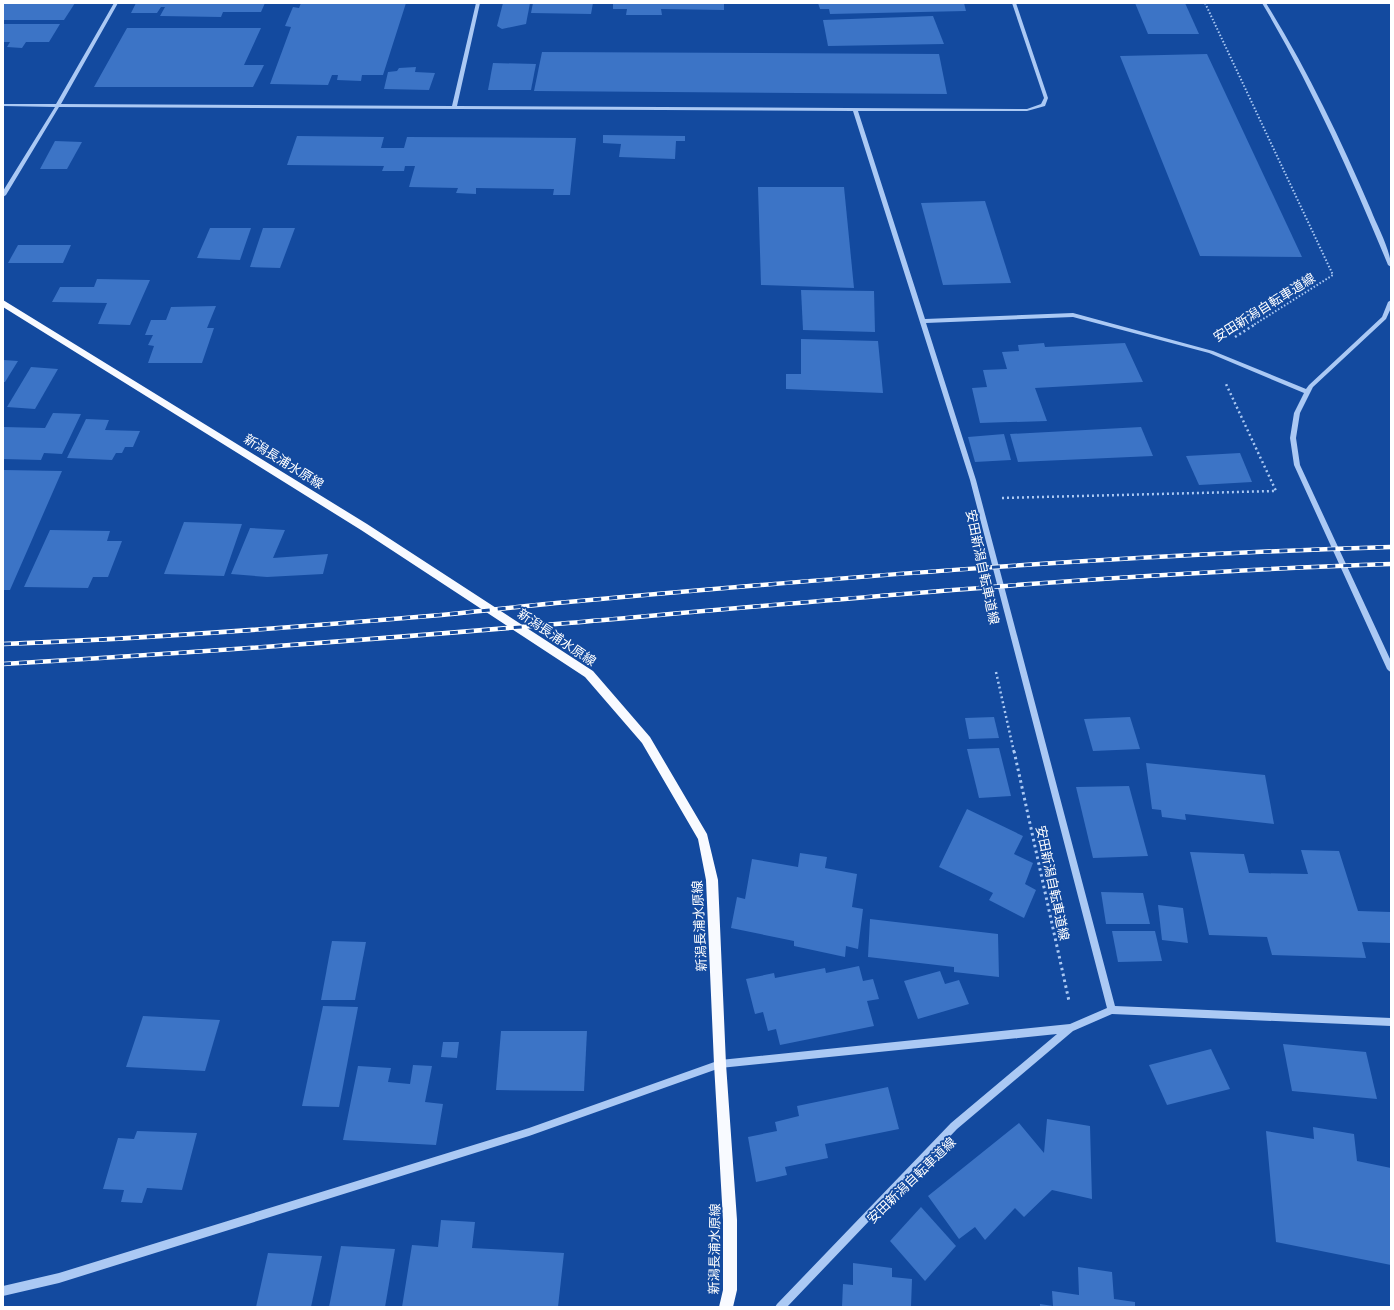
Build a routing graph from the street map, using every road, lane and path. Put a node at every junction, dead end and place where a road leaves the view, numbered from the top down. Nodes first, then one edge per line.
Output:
1 (116, 3) edge
2 (478, 3) edge
3 (1014, 3) edge
4 (1205, 3) edge
5 (1264, 3) edge
6 (3, 105) edge
7 (58, 105) junction
8 (454, 107) junction
9 (855, 110) junction
10 (3, 195) edge
11 (1391, 265) edge
12 (1391, 302) edge
13 (3, 303) edge
14 (922, 322) junction
15 (1211, 352) junction
16 (1307, 392) junction
17 (998, 498) dead end
18 (1391, 669) edge
19 (996, 670) dead end
20 (1069, 1004) dead end
21 (1112, 1010) junction
22 (1391, 1022) edge
23 (1070, 1028) junction
24 (720, 1064) junction
25 (3, 1291) edge
26 (726, 1307) edge
27 (780, 1307) edge

1 - 7 street
2 - 8 street
3 - 9 street
4 - 15 path, 安田新潟自転車道線
5 - 11 street
6 - 7 street
7 - 8 street
7 - 10 street
8 - 9 street
9 - 14 street
12 - 16 street
13 - 24 main road, 新潟長浦水原線
14 - 15 street
14 - 21 street
15 - 16 street
15 - 17 path, 安田新潟自転車道線
16 - 18 street
19 - 20 path, 安田新潟自転車道線
21 - 22 street
21 - 23 street
23 - 24 street
23 - 27 street
24 - 25 street
24 - 26 main road, 新潟長浦水原線

